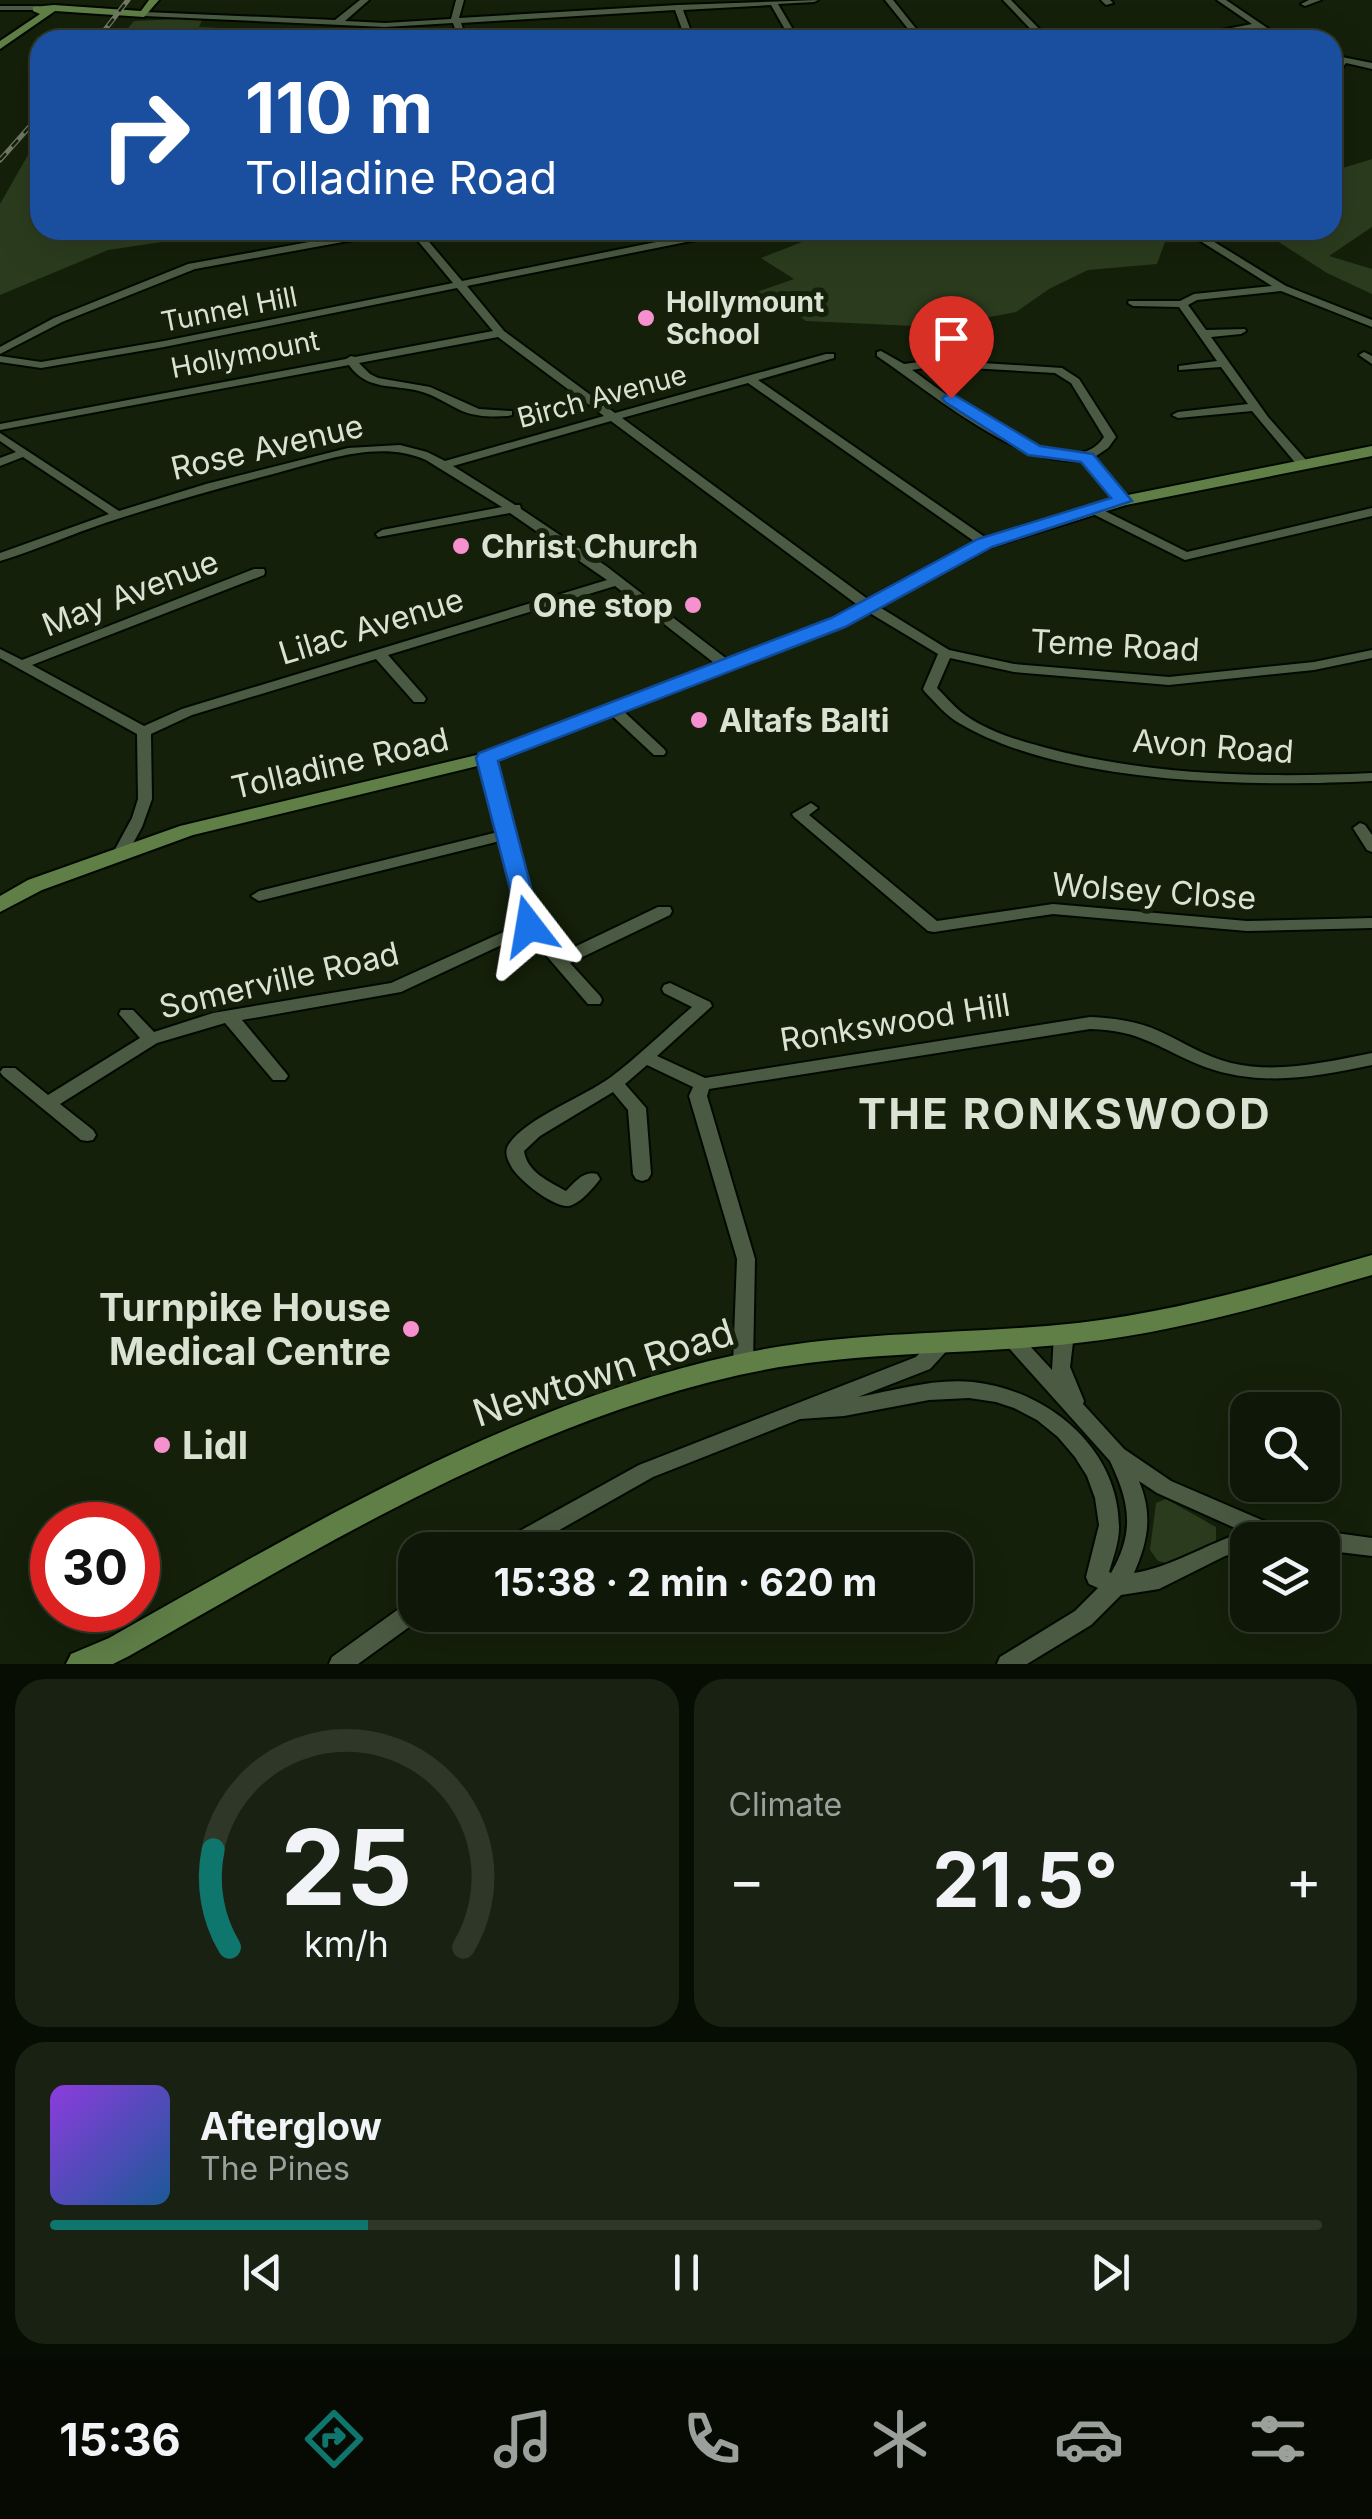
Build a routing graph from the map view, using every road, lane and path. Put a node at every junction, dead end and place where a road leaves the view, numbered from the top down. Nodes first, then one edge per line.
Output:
1 (154, 0) edge
2 (365, 0) edge
3 (460, 0) edge
4 (814, 0) edge
5 (889, 0) edge
6 (1007, 0) edge
7 (1220, 0) edge
8 (773, 2) edge
9 (690, 3) edge
10 (47, 7) edge
11 (678, 7) junction
12 (0, 8) edge
13 (239, 8) dead end
14 (144, 14) junction
15 (230, 15) junction
16 (337, 23) junction
17 (456, 23) junction
18 (1256, 26) junction
19 (459, 30) edge
20 (687, 30) edge
21 (789, 30) edge
22 (913, 30) edge
23 (1036, 30) edge
24 (1233, 30) edge
25 (1263, 30) edge
26 (0, 46) edge
27 (1342, 59) edge
28 (1372, 66) edge
29 (336, 240) edge
30 (423, 240) edge
31 (684, 240) edge
32 (1206, 240) edge
33 (465, 286) junction
34 (1282, 288) junction
35 (1132, 303) dead end
36 (1182, 304) junction
37 (1372, 324) edge
38 (1241, 331) dead end
39 (500, 333) junction
40 (1202, 334) junction
41 (0, 351) edge
42 (881, 354) dead end
43 (830, 356) dead end
44 (0, 359) edge
45 (350, 359) junction
46 (1225, 363) junction
47 (904, 368) junction
48 (1184, 368) dead end
49 (751, 380) junction
50 (1255, 407) junction
51 (508, 413) dead end
52 (1178, 416) dead end
53 (617, 419) junction
54 (0, 426) edge
55 (0, 436) edge
56 (1372, 450) edge
57 (23, 453) junction
58 (1086, 458) junction
59 (0, 462) edge
60 (1302, 463) junction
61 (443, 465) junction
62 (1123, 501) junction
63 (516, 508) junction
64 (1092, 509) junction
65 (114, 512) junction
66 (1372, 512) edge
67 (382, 534) dead end
68 (985, 543) junction
69 (0, 557) edge
70 (259, 572) dead end
71 (617, 581) junction
72 (868, 606) junction
73 (378, 652) junction
74 (0, 653) edge
75 (945, 653) junction
76 (1372, 654) edge
77 (20, 666) junction
78 (727, 666) junction
79 (419, 698) dead end
80 (614, 710) junction
81 (144, 732) junction
82 (659, 752) dead end
83 (486, 758) junction
84 (1372, 776) edge
85 (798, 814) dead end
86 (1360, 828) dead end
87 (507, 835) junction
88 (1372, 847) edge
89 (121, 853) junction
90 (260, 896) dead end
91 (0, 905) edge
92 (664, 911) dead end
93 (1372, 923) edge
94 (529, 926) junction
95 (934, 928) junction
96 (915, 932) dead end
97 (560, 962) junction
98 (670, 988) dead end
99 (594, 1000) dead end
100 (127, 1014) dead end
101 (229, 1016) junction
102 (151, 1039) junction
103 (648, 1058) junction
104 (1372, 1059) edge
105 (9, 1072) dead end
106 (279, 1076) dead end
107 (615, 1083) junction
108 (704, 1084) junction
109 (48, 1103) junction
110 (87, 1135) dead end
111 (642, 1174) dead end
112 (591, 1179) dead end
113 (1372, 1265) edge
114 (1064, 1334) junction
115 (1010, 1338) junction
116 (944, 1343) junction
117 (743, 1364) junction
118 (803, 1412) junction
119 (1080, 1414) junction
120 (1117, 1456) junction
121 (1244, 1522) edge
122 (537, 1532) edge
123 (1340, 1543) edge
124 (1230, 1545) edge
125 (1372, 1547) edge
126 (1115, 1586) junction
127 (398, 1622) edge
128 (81, 1664) edge
129 (340, 1664) edge
130 (1008, 1664) edge

1 - 14 main road
2 - 16 street
3 - 17 street
4 - 8 street
5 - 22 street
6 - 23 street
7 - 18 street
8 - 9 street
8 - 21 street
9 - 11 street
10 - 12 street
10 - 14 main road
10 - 26 main road
11 - 17 street
11 - 20 street
13 - 15 street
14 - 15 street
15 - 16 street
16 - 17 street
17 - 19 street
18 - 24 street
18 - 25 street
27 - 28 street
29 - 41 street
30 - 33 street, Teme Road
31 - 33 street, Tunnel Hill
32 - 34 street
33 - 39 street, Teme Road
33 - 44 street, Tunnel Hill
34 - 36 street
34 - 37 street
35 - 36 street
36 - 40 street
38 - 40 street
39 - 45 street, Hollymount
39 - 53 street, Teme Road
40 - 46 street
42 - 47 street
43 - 49 street, Birch Avenue
45 - 51 street
45 - 54 street, Hollymount
46 - 48 street
46 - 50 street
47 - 58 street
47 - 58 street
49 - 53 street, Birch Avenue
49 - 68 street
50 - 52 street
50 - 60 street
53 - 61 street, Birch Avenue
53 - 72 street, Teme Road
55 - 57 street
56 - 60 main road, Tolladine Road
57 - 59 street
57 - 65 street
58 - 62 street
60 - 62 main road, Tolladine Road
61 - 63 street, Rose Avenue
61 - 65 street, Rose Avenue
62 - 64 main road, Tolladine Road
63 - 67 street
63 - 71 street, Rose Avenue
64 - 66 street
64 - 68 main road, Tolladine Road
65 - 69 street, Rose Avenue
68 - 72 main road, Tolladine Road
70 - 77 street, May Avenue
71 - 73 street, Lilac Avenue
71 - 78 street, Rose Avenue
72 - 75 street, Teme Road
72 - 78 main road, Tolladine Road
73 - 79 street
73 - 81 street, Lilac Avenue
74 - 77 street
75 - 76 street, Teme Road
75 - 84 street, Avon Road
77 - 81 street
78 - 80 main road, Tolladine Road
80 - 82 street
80 - 83 main road, Tolladine Road
81 - 89 street
83 - 87 street
83 - 89 main road, Tolladine Road
85 - 95 street
86 - 88 street
87 - 90 street
87 - 94 street
89 - 91 main road, Tolladine Road
92 - 97 street
93 - 95 street, Wolsey Close
94 - 97 street
94 - 101 street, Somerville Road
95 - 96 street, Wolsey Close
97 - 99 street
98 - 103 street
100 - 102 street
101 - 102 street, Somerville Road
101 - 106 street
102 - 109 street, Somerville Road
103 - 107 street
103 - 108 street
104 - 108 street, Ronkswood Hill
105 - 109 street
107 - 111 street
107 - 112 street
108 - 117 street
109 - 110 street
113 - 114 main road, Newtown Road
114 - 115 main road, Newtown Road
114 - 119 street
115 - 116 main road, Newtown Road
115 - 119 street
116 - 117 main road, Newtown Road
116 - 118 street
117 - 128 main road, Newtown Road
118 - 122 street
118 - 126 street
119 - 120 street
120 - 121 street
120 - 126 street
123 - 125 street
124 - 126 street
126 - 130 street
127 - 129 street

